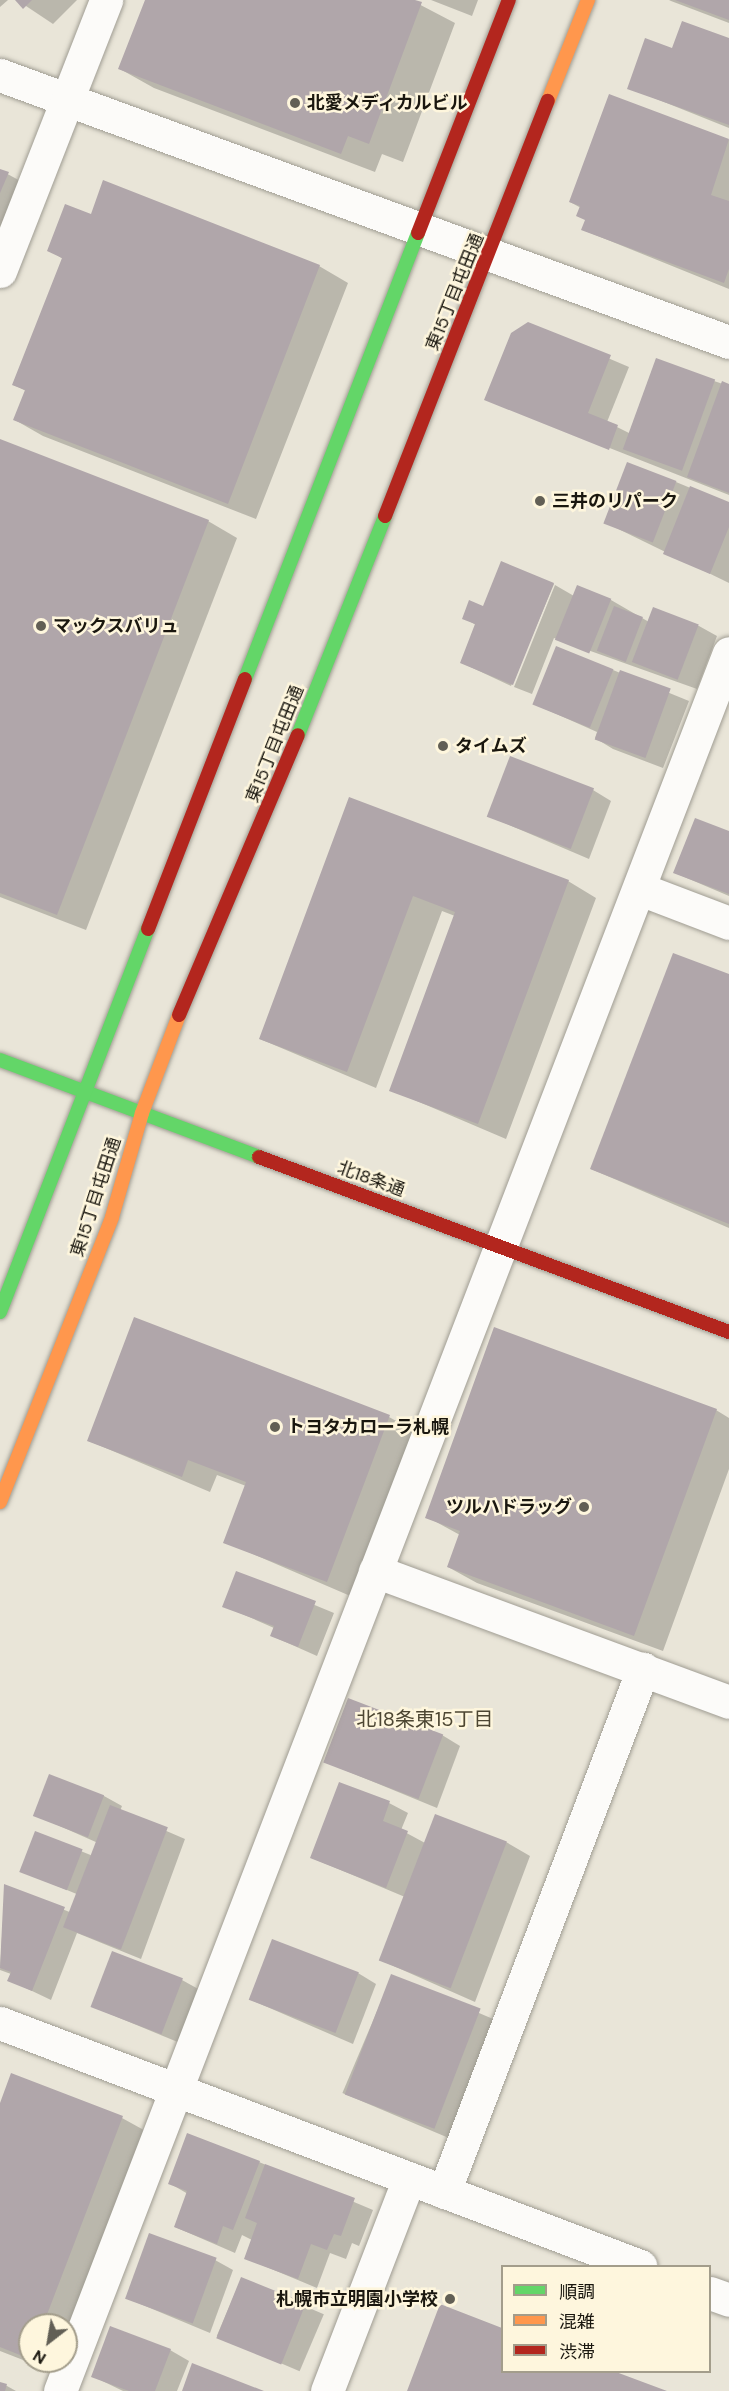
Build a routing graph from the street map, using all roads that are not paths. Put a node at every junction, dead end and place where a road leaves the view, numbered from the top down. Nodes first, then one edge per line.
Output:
1 (106, 0) edge
2 (509, 0) edge
3 (588, 0) edge
4 (0, 75) edge
5 (70, 100) junction
6 (418, 231) junction
7 (491, 254) junction
8 (0, 271) edge
9 (729, 342) edge
10 (729, 653) edge
11 (640, 889) junction
12 (729, 922) edge
13 (0, 1060) edge
14 (84, 1091) junction
15 (142, 1113) junction
16 (498, 1245) junction
17 (0, 1312) edge
18 (729, 1332) edge
19 (0, 1502) edge
20 (375, 1570) junction
21 (643, 1669) junction
22 (729, 1701) edge
23 (0, 2023) edge
24 (173, 2092) junction
25 (409, 2178) junction
26 (444, 2192) junction
27 (637, 2265) edge
28 (60, 2391) edge
29 (327, 2391) edge

1 - 5 street
2 - 6 street
3 - 7 street, 東15丁目屯田通
4 - 5 street
5 - 6 street
5 - 8 street
6 - 7 street
6 - 14 street
7 - 9 street
7 - 15 street, 東15丁目屯田通
10 - 11 street
11 - 12 street
11 - 16 street
13 - 14 street, 北18条通
14 - 15 street, 北18条通
14 - 17 street
15 - 16 street, 北18条通
15 - 19 street, 東15丁目屯田通
16 - 18 street, 北18条通
16 - 20 street
20 - 21 street
20 - 24 street
21 - 22 street
21 - 26 street
23 - 24 street
24 - 25 street
24 - 28 street
25 - 26 street
25 - 29 street
26 - 27 street

